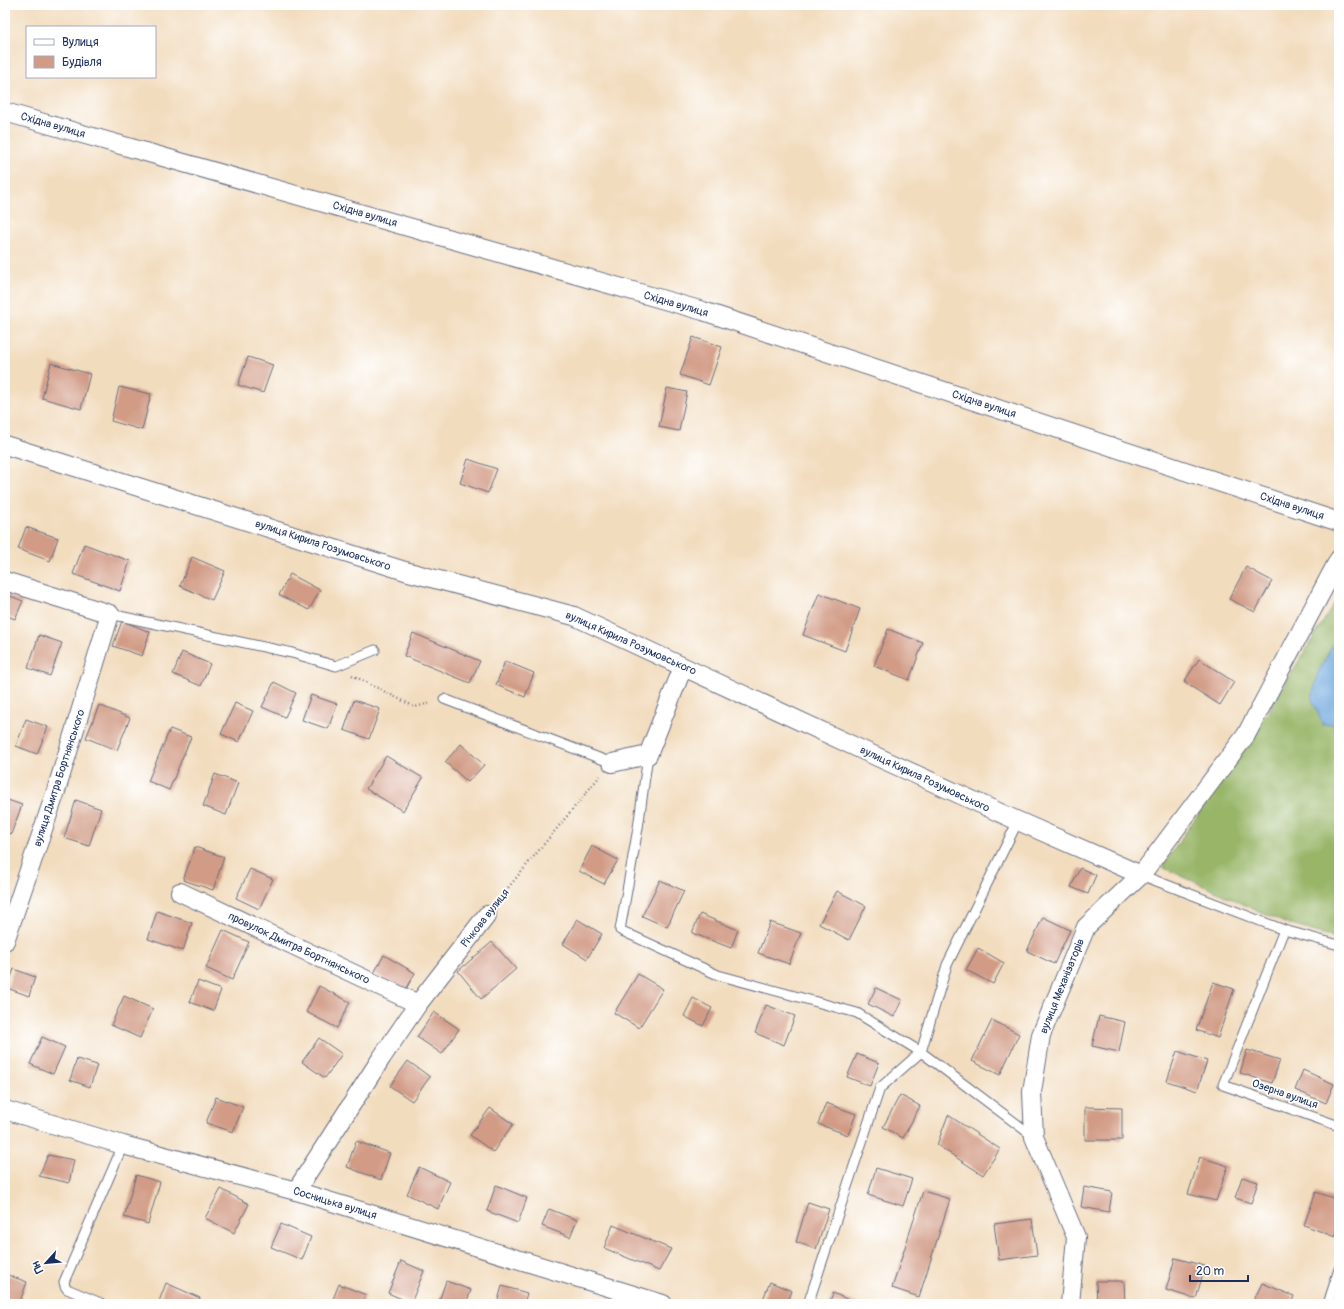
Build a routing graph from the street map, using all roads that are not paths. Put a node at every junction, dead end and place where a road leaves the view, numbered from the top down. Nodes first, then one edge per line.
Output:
1 (5, 112) edge
2 (5, 445) edge
3 (1339, 522) edge
4 (1339, 559) edge
5 (5, 581) edge
6 (110, 614) junction
7 (375, 650) dead end
8 (683, 667) junction
9 (444, 699) road end
10 (648, 755) junction
11 (612, 763) joint
12 (1018, 821) junction
13 (1141, 875) junction
14 (180, 892) dead end
15 (487, 915) road end
16 (1284, 930) junction
17 (5, 941) edge
18 (1339, 945) edge
19 (418, 1004) junction
20 (921, 1052) junction
21 (5, 1110) edge
22 (1339, 1126) edge
23 (1034, 1136) junction
24 (123, 1145) junction
25 (296, 1191) junction
26 (1339, 1269) edge
27 (103, 1304) edge
28 (663, 1304) edge
29 (808, 1304) edge
30 (1070, 1304) edge
31 (1328, 1304) edge

1 - 3 street, Східна вулиця
2 - 8 street, вулиця Кирила Розумовського
4 - 13 street, вулиця Механізаторів
5 - 6 street
6 - 7 lane
6 - 17 street, вулиця Дмитра Бортнянського
8 - 10 street
8 - 12 street, вулиця Кирила Розумовського
9 - 11 lane
10 - 11 street
10 - 20 lane
12 - 13 street, вулиця Кирила Розумовського
12 - 20 lane
13 - 16 lane
13 - 23 street, вулиця Механізаторів
14 - 19 street, провулок Дмитра Бортнянського
15 - 19 street, Річкова вулиця
16 - 18 lane
16 - 22 lane, Озерна вулиця
19 - 25 street, Річкова вулиця
20 - 23 lane
20 - 29 lane
21 - 24 street, Сосницька вулиця
23 - 30 street, вулиця Механізаторів
24 - 25 street, Сосницька вулиця
24 - 27 lane
25 - 28 street, Сосницька вулиця
26 - 31 lane

